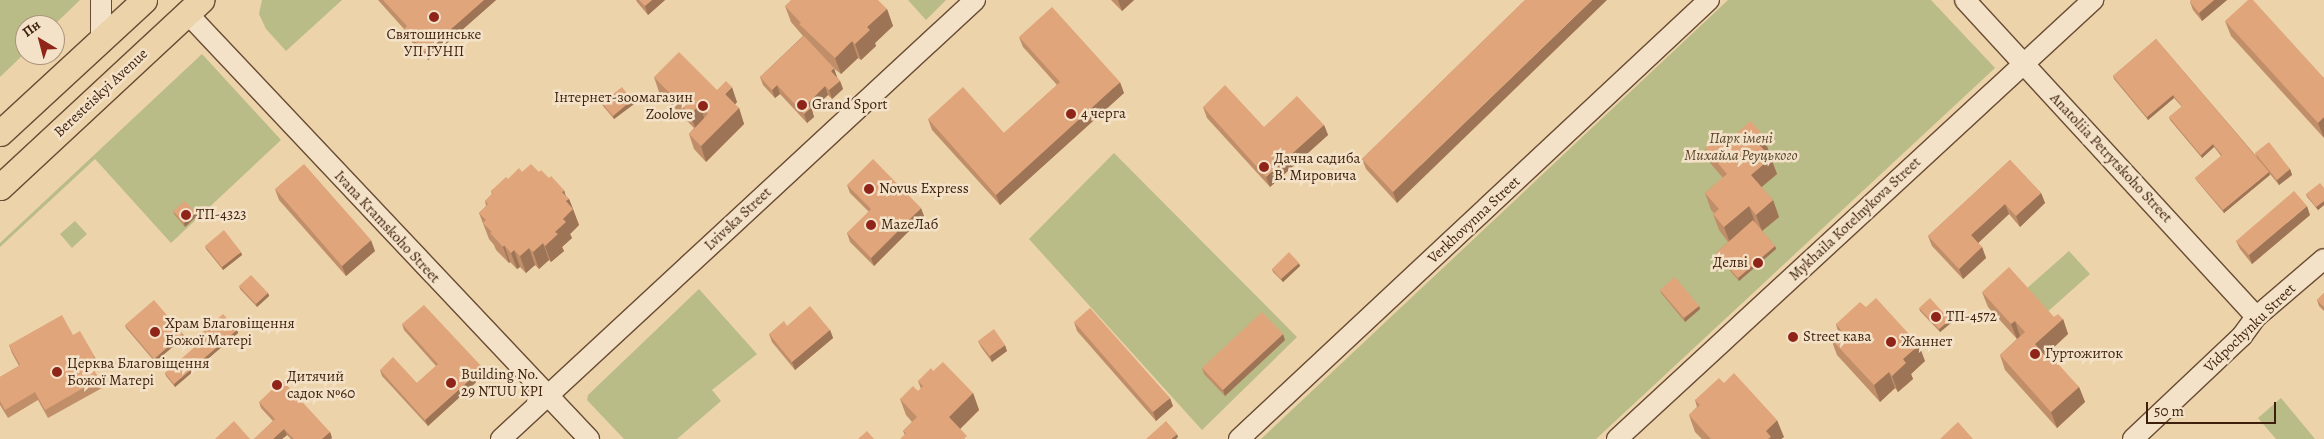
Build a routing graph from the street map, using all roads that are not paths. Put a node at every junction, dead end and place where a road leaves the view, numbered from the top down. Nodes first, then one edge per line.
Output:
1 (101, 0) edge
2 (144, 0) edge
3 (975, 0) edge
4 (1709, 0) edge
5 (1965, 0) edge
6 (2093, 0) edge
7 (194, 7) edge
8 (101, 40) junction
9 (2024, 64) junction
10 (0, 133) edge
11 (0, 187) edge
12 (2324, 259) edge
13 (2256, 317) junction
14 (547, 395) junction
15 (501, 439) edge
16 (589, 439) edge
17 (1239, 439) edge
18 (1617, 439) edge
19 (2133, 439) edge

1 - 8 street
2 - 8 main road
3 - 14 street, Lvivska Street
4 - 17 street, Verkhovynna Street
5 - 9 street, Anatoliia Petrytskoho Street
6 - 9 street, Mykhaila Kotelnykova Street
7 - 11 main road, Beresteiskyi Avenue
7 - 14 street, Ivana Kramskoho Street
8 - 10 main road
9 - 13 street, Anatoliia Petrytskoho Street
9 - 18 street, Mykhaila Kotelnykova Street
12 - 13 street, Vidpochynku Street
13 - 19 street, Vidpochynku Street
14 - 15 street, Lvivska Street
14 - 16 street, Ivana Kramskoho Street

